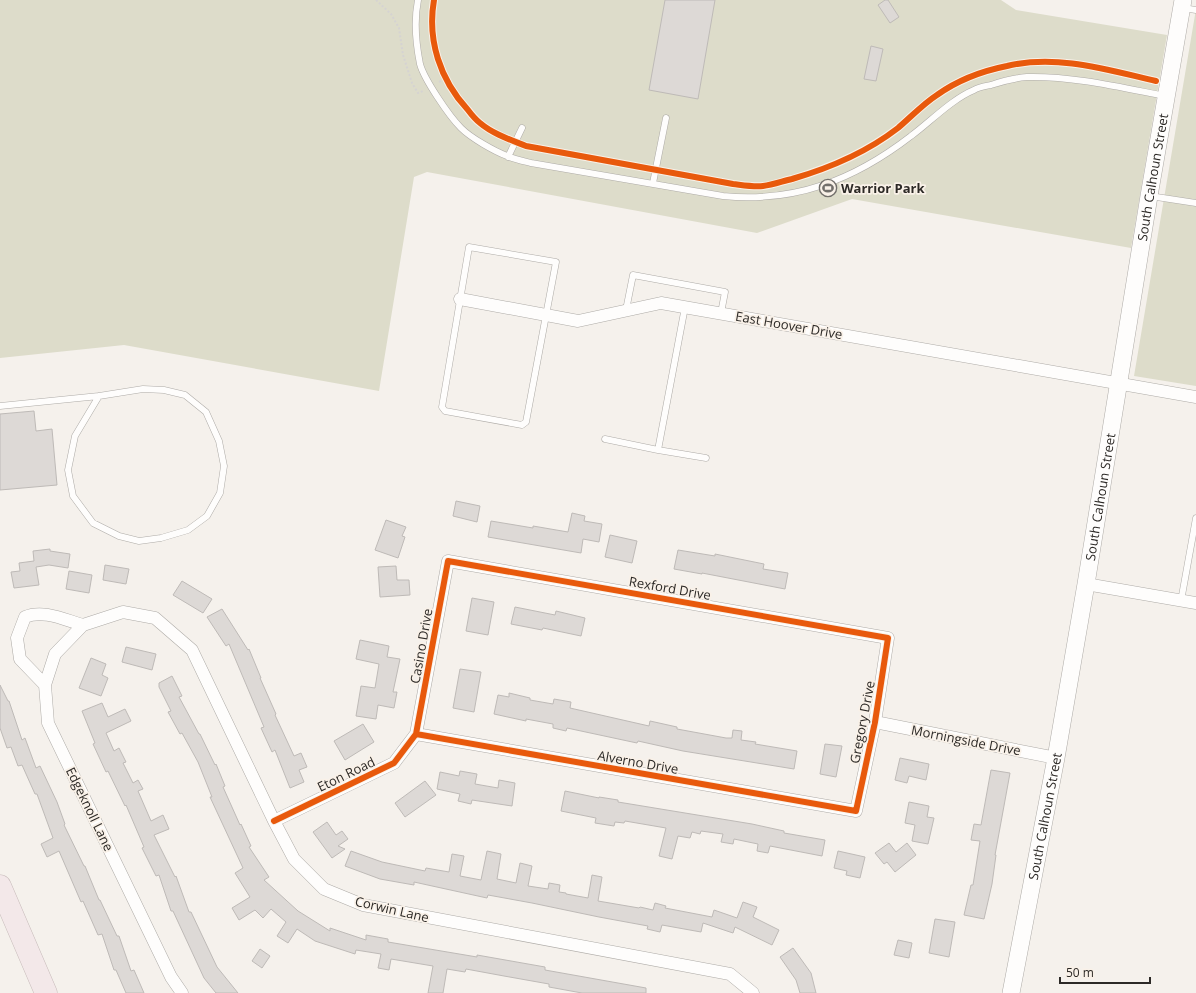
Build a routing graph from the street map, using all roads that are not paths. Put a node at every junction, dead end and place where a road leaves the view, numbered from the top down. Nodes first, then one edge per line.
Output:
1 (418, 0) edge
2 (1187, 6) edge
3 (1166, 96) junction
4 (666, 118) dead end
5 (522, 128) dead end
6 (508, 157) junction
7 (653, 183) junction
8 (1149, 196) junction
9 (1196, 203) edge
10 (460, 299) junction
11 (685, 307) junction
12 (626, 310) junction
13 (721, 313) junction
14 (547, 314) junction
15 (1119, 384) junction
16 (99, 396) junction
17 (1196, 397) edge
18 (0, 406) edge
19 (605, 439) dead end
20 (658, 450) junction
21 (706, 458) dead end
22 (1196, 518) edge
23 (448, 561) joint
24 (1086, 584) junction
25 (1181, 600) junction
26 (1196, 603) edge
27 (83, 625) junction
28 (888, 638) joint
29 (45, 685) junction
30 (875, 722) junction
31 (416, 734) junction
32 (1056, 758) junction
33 (856, 811) joint
34 (274, 821) junction
35 (0, 886) edge
36 (46, 993) edge
37 (182, 993) edge
38 (753, 993) edge
39 (1011, 993) edge

1 - 6 lane
2 - 3 street, South Calhoun Street
3 - 7 lane
3 - 8 street, South Calhoun Street
4 - 7 lane
5 - 6 lane
6 - 7 lane
8 - 9 lane
8 - 15 street, South Calhoun Street
10 - 14 street, East Hoover Drive
10 - 14 lane
10 - 14 lane
11 - 12 street, East Hoover Drive
11 - 13 street, East Hoover Drive
11 - 20 lane
12 - 13 lane
12 - 14 street, East Hoover Drive
13 - 15 street, East Hoover Drive
15 - 17 street, East Hoover Drive
15 - 24 street, South Calhoun Street
16 - 16 lane
16 - 18 lane
19 - 20 lane
20 - 21 lane
22 - 25 lane
23 - 28 street, Rexford Drive
23 - 31 street, Casino Drive
24 - 25 street
24 - 32 street, South Calhoun Street
25 - 26 street
27 - 29 street, Edgeknoll Lane
27 - 29 street
27 - 34 street, Corwin Lane
28 - 30 street, Gregory Drive
29 - 37 street, Edgeknoll Lane
30 - 32 street, Morningside Drive
30 - 33 street, Gregory Drive
31 - 33 street, Alverno Drive
31 - 34 street, Eton Road
32 - 39 street, South Calhoun Street
34 - 38 street, Corwin Lane
35 - 36 highway

